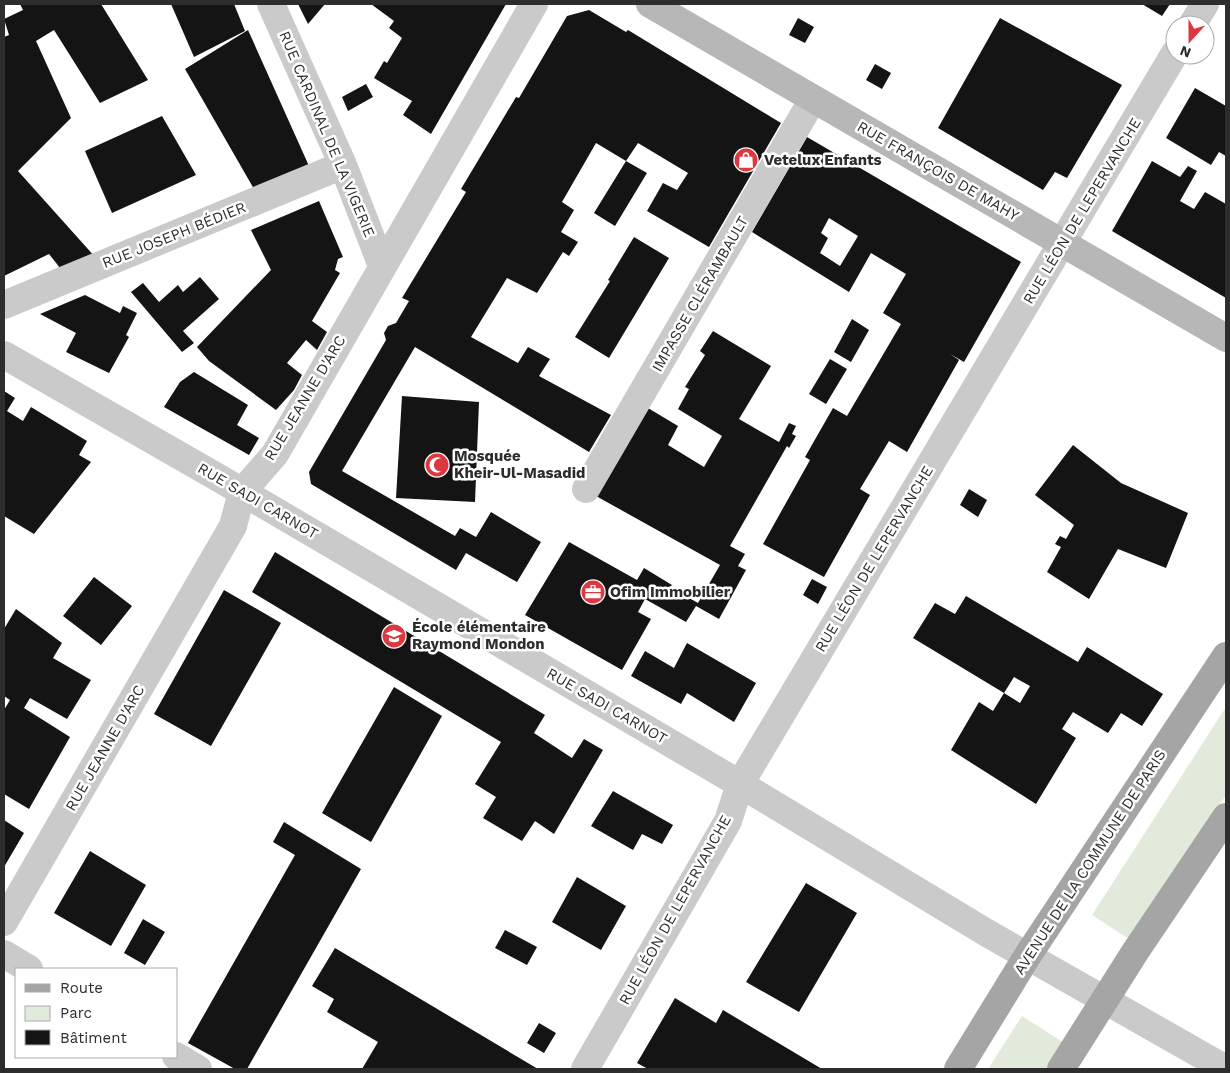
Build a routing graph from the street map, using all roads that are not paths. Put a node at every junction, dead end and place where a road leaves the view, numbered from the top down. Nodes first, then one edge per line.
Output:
1 (272, 4) edge
2 (534, 4) edge
3 (650, 4) edge
4 (1204, 4) edge
5 (1198, 15) edge
6 (1168, 65) edge
7 (813, 98) junction
8 (343, 165) junction
9 (1062, 243) junction
10 (382, 266) junction
11 (4, 305) edge
12 (1226, 338) edge
13 (4, 355) edge
14 (586, 489) dead end
15 (242, 492) junction
16 (1226, 656) edge
17 (740, 784) junction
18 (1226, 817) edge
19 (4, 922) edge
20 (4, 954) edge
21 (1028, 955) junction
22 (27, 968) edge
23 (1105, 999) junction
24 (178, 1057) edge
25 (198, 1069) edge
26 (585, 1069) edge
27 (958, 1069) edge
28 (1061, 1069) edge
29 (1226, 1069) edge

1 - 8 street, RUE CARDINAL DE LA VIGERIE
2 - 10 street, RUE JEANNE D'ARC
3 - 7 main road, RUE FRANÇOIS DE MAHY
4 - 5 street
6 - 9 street, RUE LÉON DE LEPERVANCHE
7 - 9 main road, RUE FRANÇOIS DE MAHY
7 - 14 street, IMPASSE CLÉRAMBAULT
8 - 10 street, RUE CARDINAL DE LA VIGERIE
8 - 11 street, RUE JOSEPH BÉDIER
9 - 12 main road, RUE FRANÇOIS DE MAHY
9 - 17 street, RUE LÉON DE LEPERVANCHE
10 - 15 street, RUE JEANNE D'ARC
13 - 15 street, RUE SADI CARNOT
15 - 17 street, RUE SADI CARNOT
15 - 19 street, RUE JEANNE D'ARC
16 - 21 main road, AVENUE DE LA COMMUNE DE PARIS
17 - 21 street, RUE SADI CARNOT
17 - 26 street, RUE LÉON DE LEPERVANCHE
18 - 23 main road
20 - 22 street
21 - 23 street, RUE SADI CARNOT
21 - 27 main road, AVENUE DE LA COMMUNE DE PARIS
23 - 28 main road
23 - 29 street, RUE SADI CARNOT
24 - 25 street

